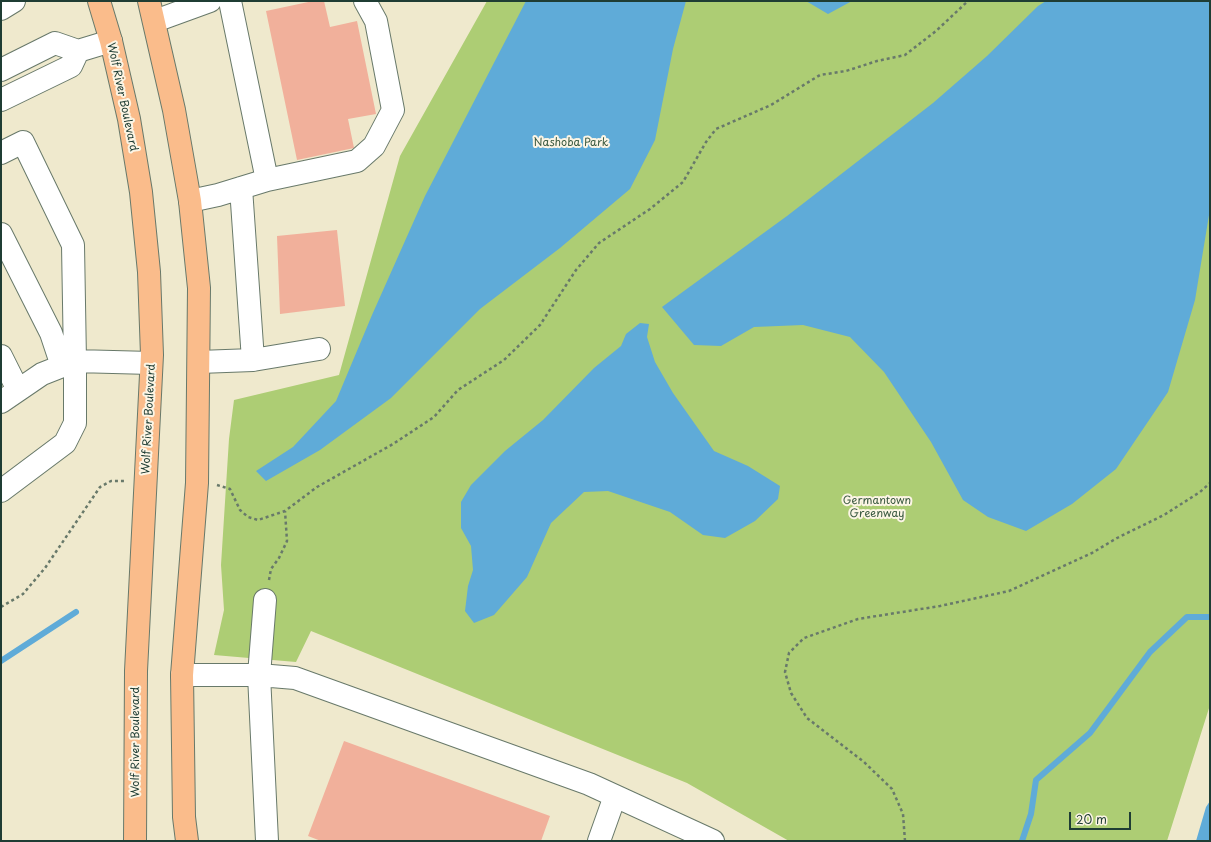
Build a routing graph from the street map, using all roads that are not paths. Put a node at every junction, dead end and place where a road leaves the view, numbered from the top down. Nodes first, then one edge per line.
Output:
1 (14, 1) edge
2 (99, 1) edge
3 (210, 1) edge
4 (230, 1) edge
5 (365, 1) edge
6 (1, 9) edge
7 (152, 11) edge
8 (111, 41) junction
9 (78, 51) junction
10 (1, 70) edge
11 (1, 100) edge
12 (1, 153) edge
13 (267, 180) junction
14 (241, 188) junction
15 (190, 201) junction
16 (1, 234) edge
17 (319, 349) dead end
18 (1, 356) edge
19 (253, 360) junction
20 (199, 362) junction
21 (151, 363) junction
22 (69, 364) junction
23 (10, 396) edge
24 (1, 491) edge
25 (265, 600) road end
26 (182, 675) junction
27 (259, 675) junction
28 (615, 796) junction
29 (711, 840) edge
30 (136, 841) edge
31 (187, 841) edge
32 (267, 841) edge
33 (598, 841) edge

1 - 6 lane
2 - 8 main road, Wolf River Boulevard
3 - 7 lane
4 - 13 lane
5 - 13 lane
7 - 15 main road
8 - 9 lane
8 - 21 main road, Wolf River Boulevard
9 - 10 lane
9 - 11 lane
12 - 22 lane
13 - 14 lane
14 - 15 lane
14 - 19 lane
15 - 20 main road
16 - 22 lane
17 - 19 lane
18 - 23 lane
19 - 20 lane
20 - 26 main road
21 - 22 lane
21 - 30 main road, Wolf River Boulevard
22 - 23 lane
22 - 24 lane
25 - 27 lane
26 - 27 lane
26 - 31 main road
27 - 28 lane
27 - 32 lane
28 - 29 lane
28 - 33 lane

